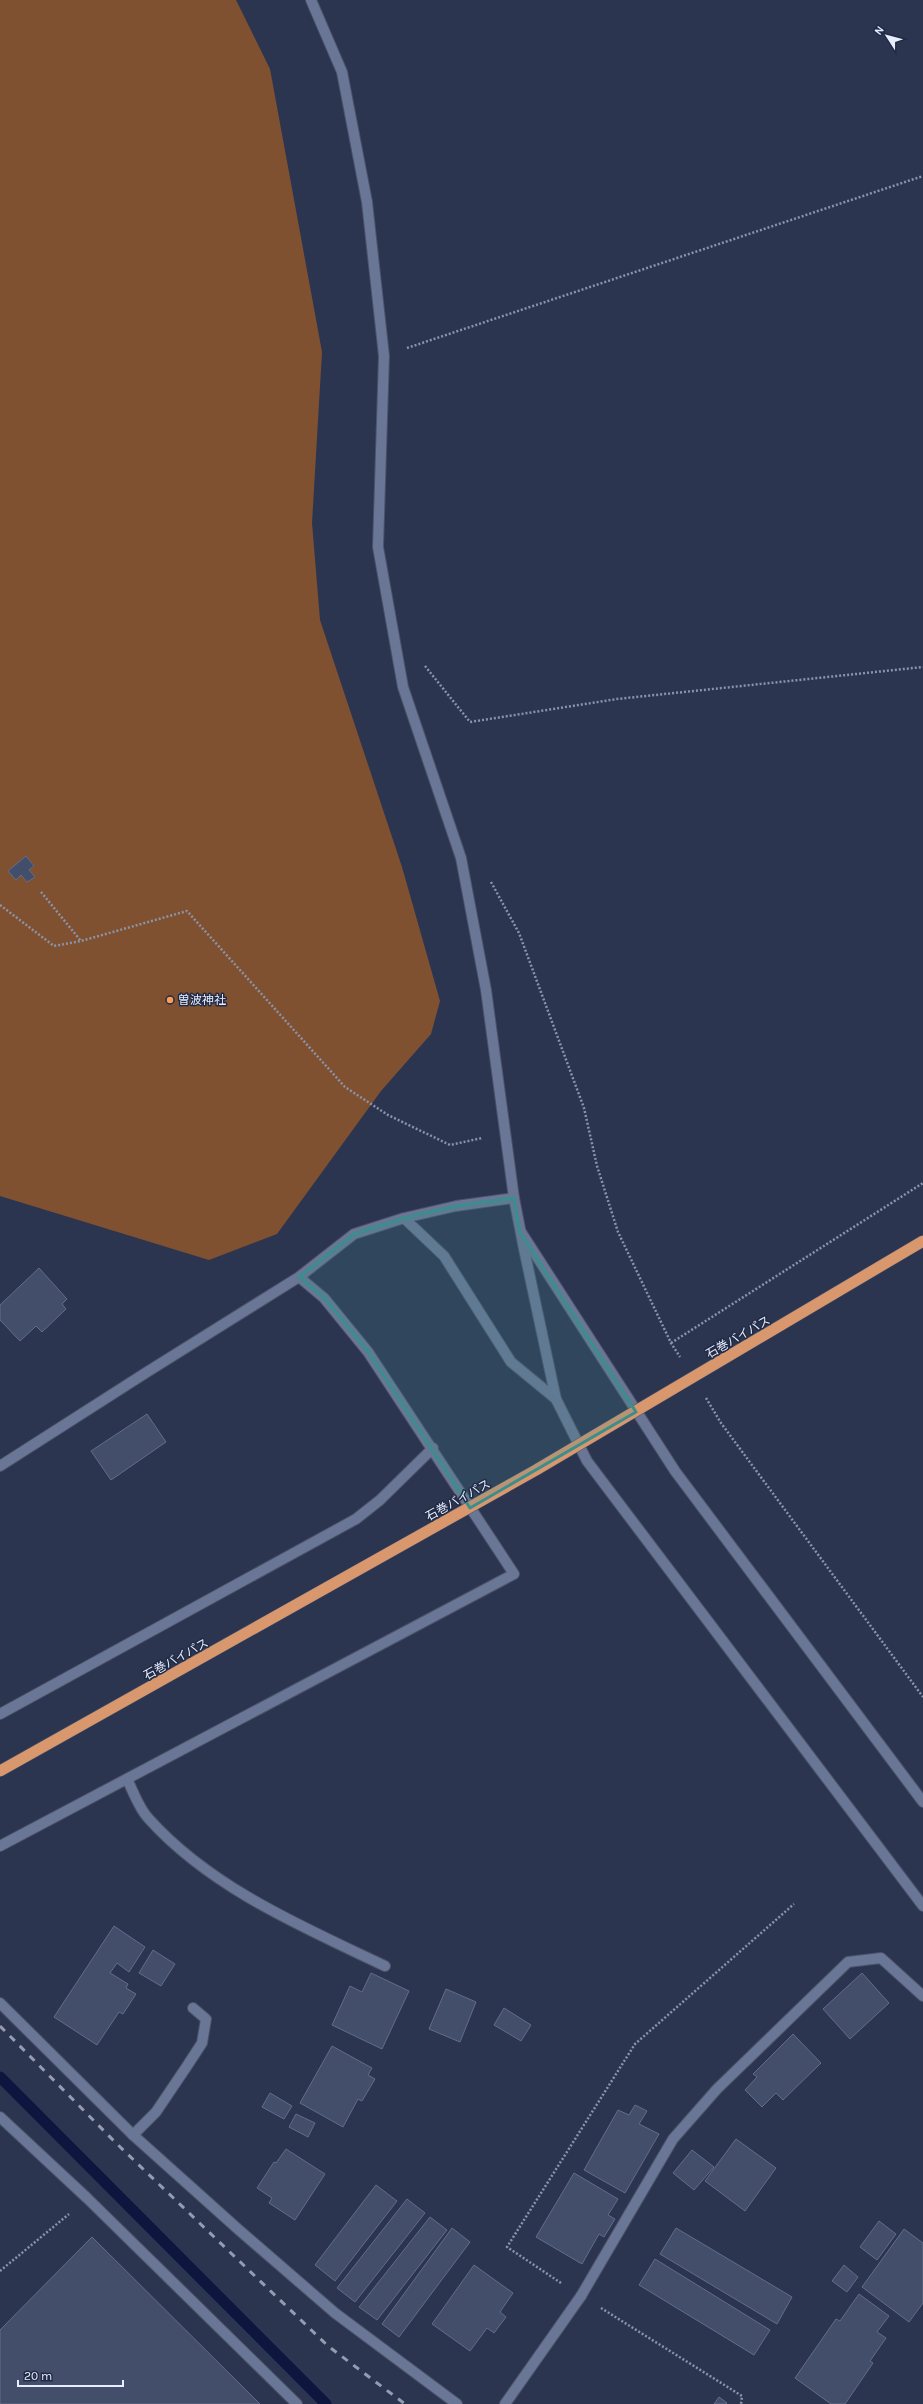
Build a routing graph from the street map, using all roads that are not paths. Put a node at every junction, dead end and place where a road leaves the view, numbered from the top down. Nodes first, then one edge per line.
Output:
1 (310, 0) edge
2 (514, 1198) junction
3 (404, 1218) junction
4 (520, 1232) junction
5 (923, 1241) edge
6 (299, 1277) junction
7 (556, 1399) junction
8 (433, 1448) junction
9 (0, 1466) edge
10 (0, 1714) edge
11 (0, 1771) edge
12 (127, 1779) junction
13 (923, 1802) edge
14 (0, 1846) edge
15 (923, 1906) edge
16 (386, 1966) dead end
17 (923, 1996) edge
18 (0, 2003) edge
19 (194, 2008) dead end
20 (0, 2117) edge
21 (133, 2135) junction
22 (297, 2404) edge
23 (457, 2404) edge
24 (506, 2404) edge

1 - 2 street
2 - 3 street
2 - 4 street
3 - 6 street
3 - 7 street
4 - 7 street
4 - 13 street
5 - 11 highway, 石巻バイパス, bridge
6 - 8 street
6 - 9 street
7 - 15 street
8 - 10 street
8 - 12 street
12 - 14 street
12 - 16 street
17 - 24 street
18 - 21 street
19 - 21 street
20 - 22 street
21 - 23 street

